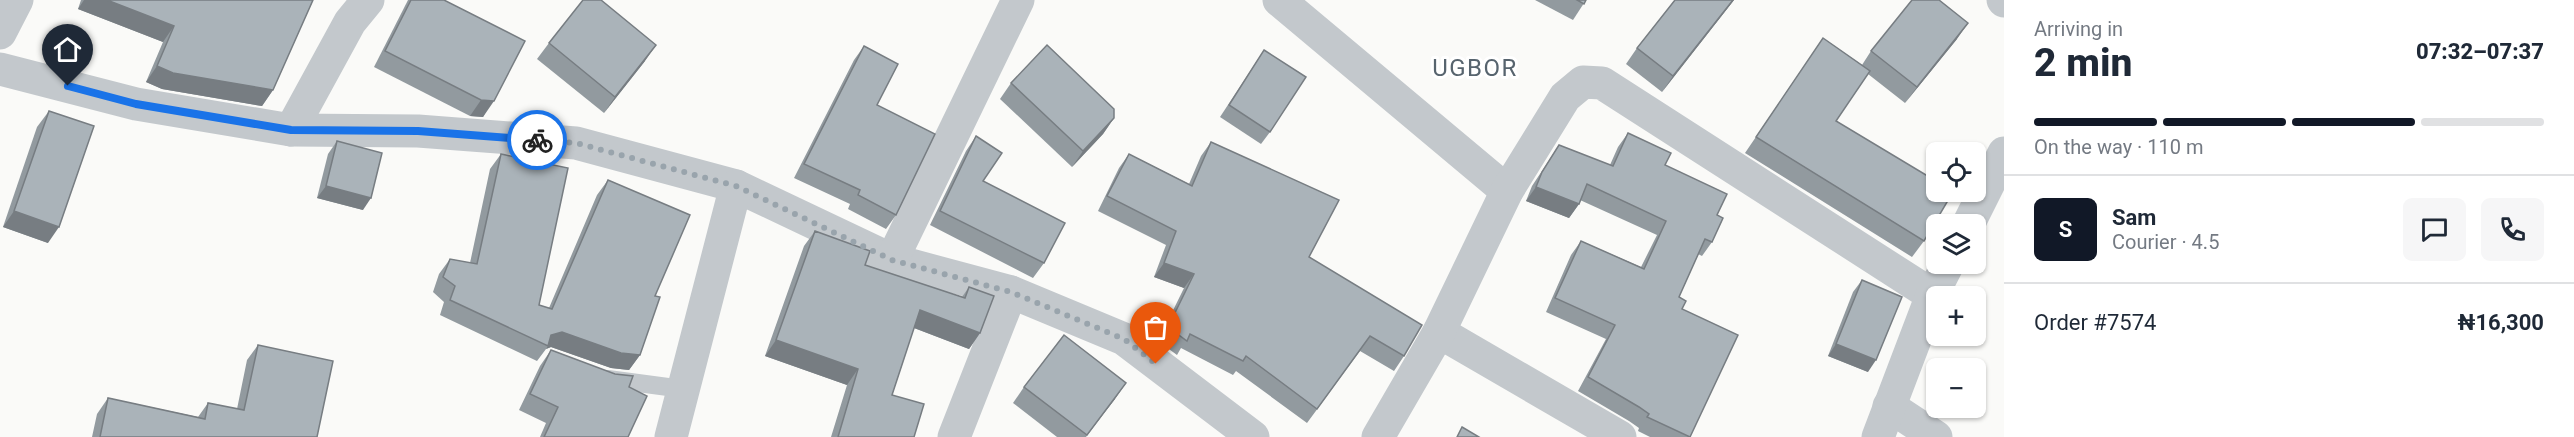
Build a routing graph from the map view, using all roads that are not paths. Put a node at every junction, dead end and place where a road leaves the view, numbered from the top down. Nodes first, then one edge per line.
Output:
1 (17, 0) edge
2 (368, 0) edge
3 (1018, 0) edge
4 (1280, 0) edge
5 (0, 33) edge
6 (0, 69) edge
7 (291, 130) junction
8 (2004, 153) edge
9 (736, 186) junction
10 (1507, 191) junction
11 (1974, 214) edge
12 (892, 260) junction
13 (1926, 291) edge
14 (1011, 292) junction
15 (1926, 310) edge
16 (1439, 332) junction
17 (588, 372) edge
18 (683, 389) junction
19 (1888, 406) junction
20 (671, 437) edge
21 (954, 437) edge
22 (1253, 437) edge
23 (1378, 437) edge
24 (1620, 437) edge
25 (1878, 437) edge
26 (1936, 437) edge

1 - 5 street
2 - 7 street
3 - 12 street
4 - 10 street
6 - 7 street
7 - 9 street
8 - 11 street
9 - 12 street
9 - 18 street
10 - 13 street
10 - 16 street
12 - 14 street
14 - 21 street
14 - 22 street
15 - 19 street
16 - 23 street
16 - 24 street
17 - 18 lane
18 - 20 street
19 - 25 street
19 - 26 street

